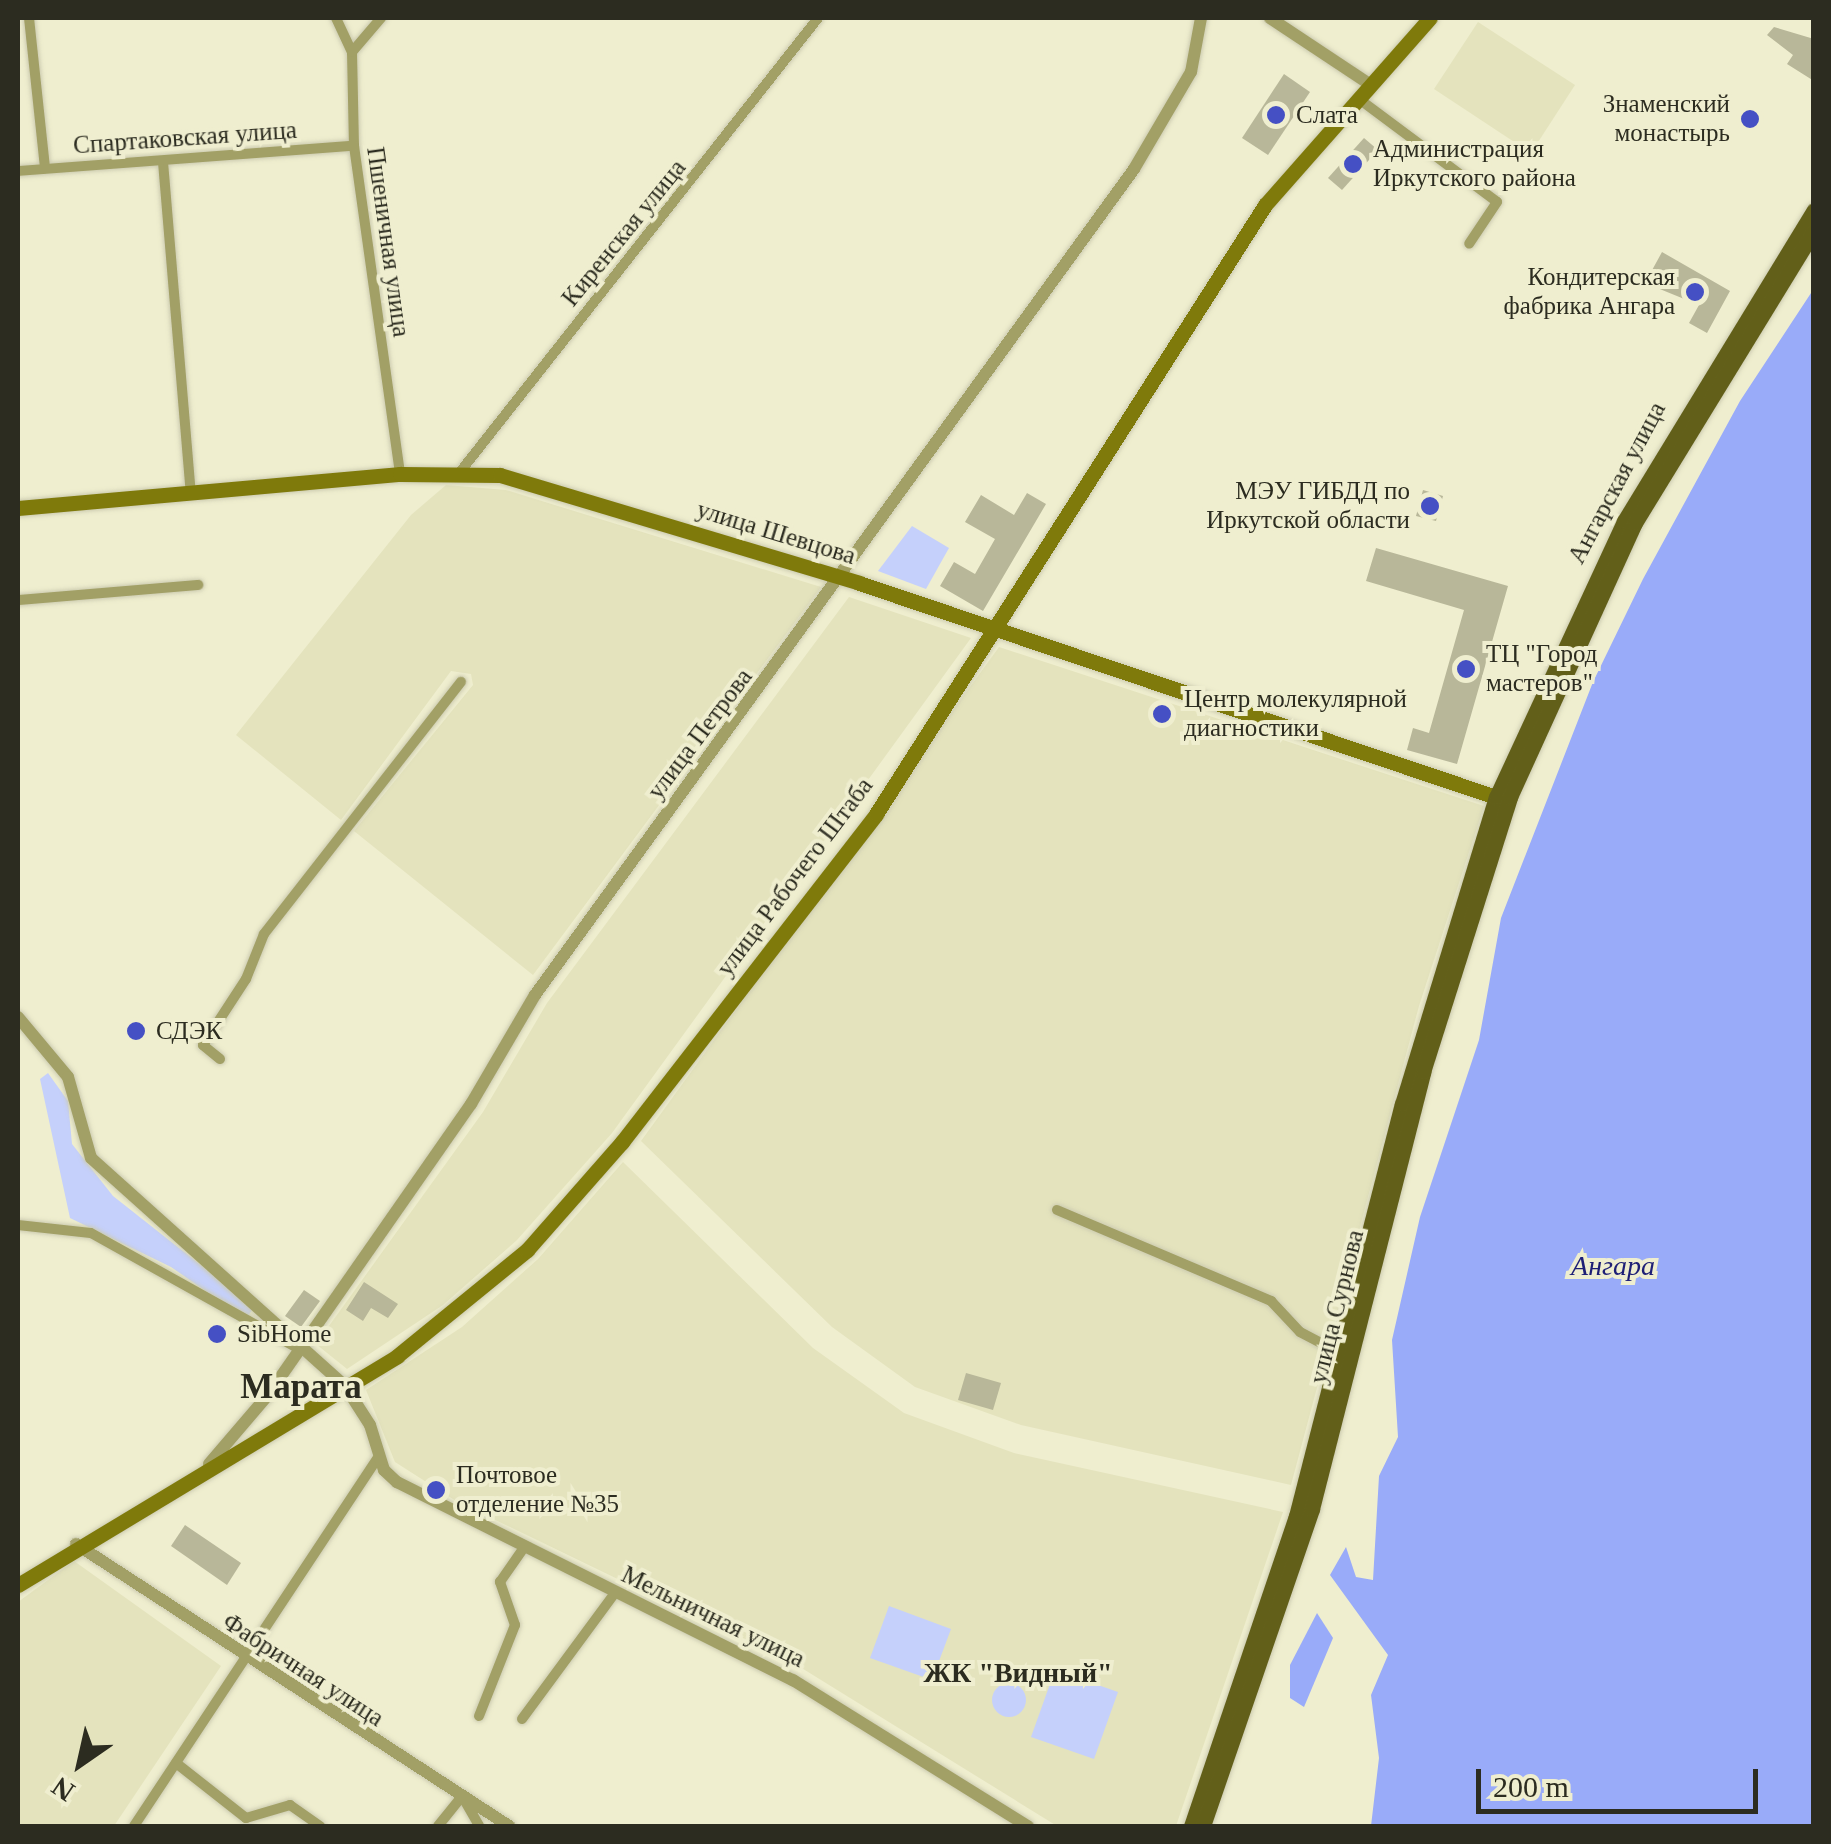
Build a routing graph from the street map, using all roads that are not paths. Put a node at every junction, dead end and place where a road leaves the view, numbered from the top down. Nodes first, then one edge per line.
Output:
1 (29, 18) edge
2 (336, 18) edge
3 (381, 18) edge
4 (818, 18) edge
5 (1201, 18) edge
6 (1270, 18) edge
7 (1430, 18) edge
8 (352, 52) junction
9 (1371, 85) junction
10 (1359, 99) junction
11 (354, 146) junction
12 (163, 162) junction
13 (46, 168) junction
14 (18, 171) edge
15 (1814, 210) edge
16 (1814, 231) edge
17 (1469, 244) dead end
18 (460, 472) junction
19 (400, 474) junction
20 (191, 494) junction
21 (18, 508) edge
22 (843, 578) junction
23 (198, 585) dead end
24 (18, 600) edge
25 (997, 631) junction
26 (461, 682) dead end
27 (1503, 797) junction
28 (18, 1016) edge
29 (220, 1059) dead end
30 (1057, 1210) dead end
31 (18, 1226) edge
32 (299, 1349) junction
33 (1340, 1353) junction
34 (345, 1386) junction
35 (378, 1457) junction
36 (210, 1464) junction
37 (76, 1544) junction
38 (523, 1549) junction
39 (18, 1585) edge
40 (615, 1593) junction
41 (245, 1659) junction
42 (479, 1716) dead end
43 (522, 1720) dead end
44 (176, 1763) junction
45 (462, 1796) junction
46 (134, 1826) edge
47 (320, 1826) edge
48 (438, 1826) edge
49 (479, 1826) edge
50 (508, 1826) edge
51 (1028, 1826) edge
52 (1191, 1826) edge
53 (1203, 1826) edge

1 - 13 street
2 - 8 street, Пшеничная улица
3 - 8 street
4 - 18 street, Киренская улица
5 - 22 street, улица Петрова
6 - 9 street
7 - 9 main road, улица Рабочего Штаба
8 - 11 street, Пшеничная улица
9 - 10 main road, улица Рабочего Штаба
10 - 17 street
10 - 25 main road, улица Рабочего Штаба
11 - 12 street, Спартаковская улица
11 - 19 street, Пшеничная улица
12 - 13 street, Спартаковская улица
12 - 20 street
13 - 14 street, Спартаковская улица
15 - 27 main road, Ангарская улица
16 - 27 main road, Ангарская улица
18 - 19 main road, улица Шевцова
18 - 22 main road, улица Шевцова
19 - 20 main road, улица Шевцова
20 - 21 main road, улица Шевцова
22 - 25 main road, улица Шевцова
22 - 32 street, улица Петрова
23 - 24 street
25 - 27 main road, улица Шевцова
25 - 34 main road, улица Рабочего Штаба
26 - 29 street
27 - 33 main road, улица Сурнова
27 - 53 main road, улица Сурнова
28 - 32 street
30 - 33 street
31 - 32 street
32 - 34 street
32 - 36 street, улица Петрова
33 - 52 main road, улица Сурнова
34 - 35 street
34 - 36 main road, улица Рабочего Штаба
35 - 38 street, Мельничная улица
35 - 41 street
36 - 37 main road, улица Рабочего Штаба
37 - 39 main road, улица Рабочего Штаба
37 - 41 street, Фабричная улица
38 - 40 street, Мельничная улица
38 - 42 street
40 - 43 street
40 - 51 street, Мельничная улица
41 - 44 street
41 - 45 street, Фабричная улица
44 - 46 street
44 - 47 street
45 - 48 street
45 - 49 street
45 - 50 street, Фабричная улица

